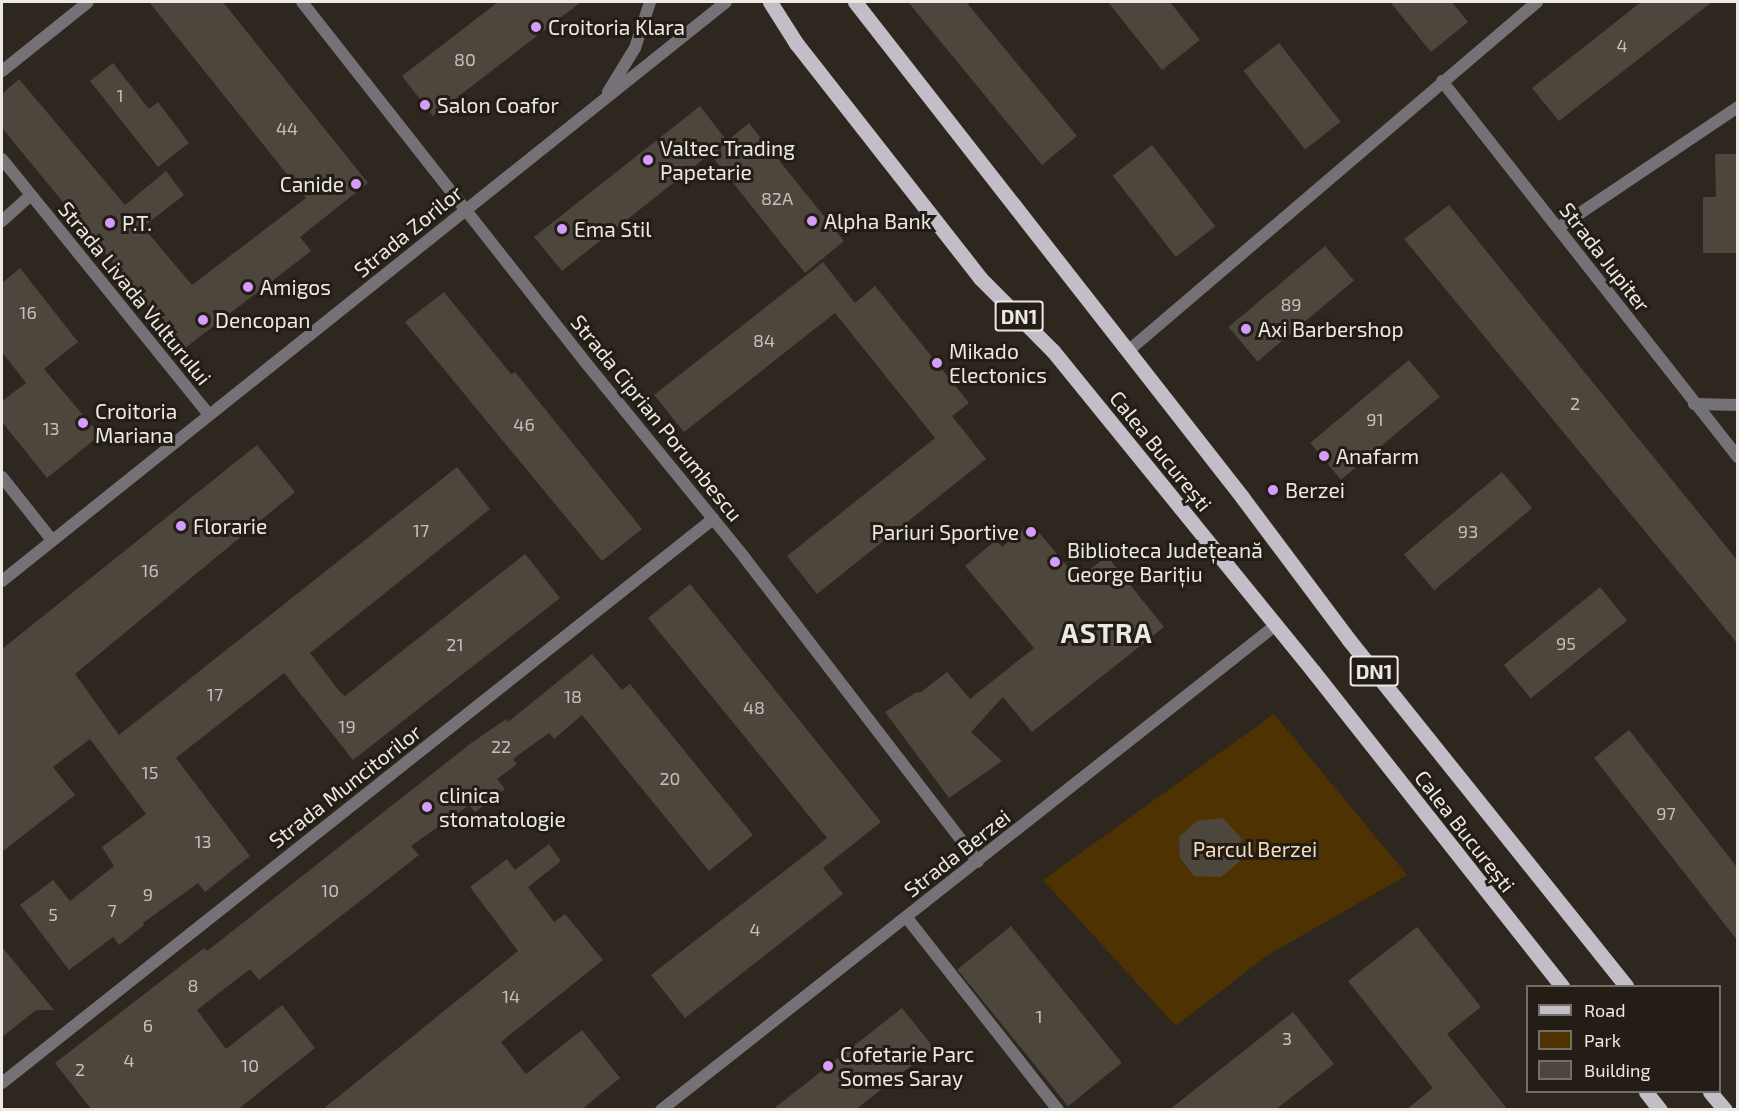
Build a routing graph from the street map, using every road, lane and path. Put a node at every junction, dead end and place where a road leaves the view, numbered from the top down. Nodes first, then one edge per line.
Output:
1 (88, 2) edge
2 (302, 2) edge
3 (650, 2) edge
4 (726, 2) edge
5 (770, 2) edge
6 (855, 2) edge
7 (1537, 2) edge
8 (2, 71) edge
9 (1442, 81) junction
10 (603, 100) junction
11 (1737, 107) edge
12 (2, 159) edge
13 (31, 195) junction
14 (467, 209) junction
15 (2, 221) edge
16 (1558, 228) junction
17 (1128, 351) junction
18 (1694, 404) junction
19 (1737, 405) edge
20 (209, 415) junction
21 (1737, 457) edge
22 (2, 477) edge
23 (713, 519) junction
24 (52, 540) junction
25 (2, 581) edge
26 (1276, 625) junction
27 (978, 862) junction
28 (907, 918) junction
29 (1560, 985) edge
30 (1624, 985) edge
31 (2, 1083) edge
32 (1647, 1093) edge
33 (1711, 1093) edge
34 (661, 1110) edge
35 (1058, 1110) edge
36 (1660, 1110) edge
37 (1725, 1110) edge

1 - 8 street
2 - 14 street, Strada Ciprian Porumbescu
3 - 10 street
4 - 10 street, Strada Zorilor
5 - 26 main road, Calea București / DN1
6 - 17 main road, Calea București / DN1
7 - 9 street
9 - 16 street, Strada Jupiter
9 - 17 street
10 - 14 street, Strada Zorilor
11 - 16 street
12 - 13 street, Strada Livada Vulturului
13 - 15 street, Strada Livada Vulturului
13 - 20 street, Strada Livada Vulturului
14 - 20 street, Strada Zorilor
14 - 23 street, Strada Ciprian Porumbescu
16 - 18 street, Strada Jupiter
17 - 30 main road, Calea București / DN1
18 - 19 street
18 - 21 street, Strada Jupiter
20 - 24 street, Strada Zorilor
22 - 24 street
23 - 27 street, Strada Ciprian Porumbescu
23 - 31 street, Strada Muncitorilor
24 - 25 street, Strada Zorilor
26 - 27 street, Strada Berzei
26 - 29 main road, Calea București / DN1
27 - 28 street, Strada Berzei
28 - 34 street, Strada Berzei
28 - 35 street
32 - 36 main road
33 - 37 main road

